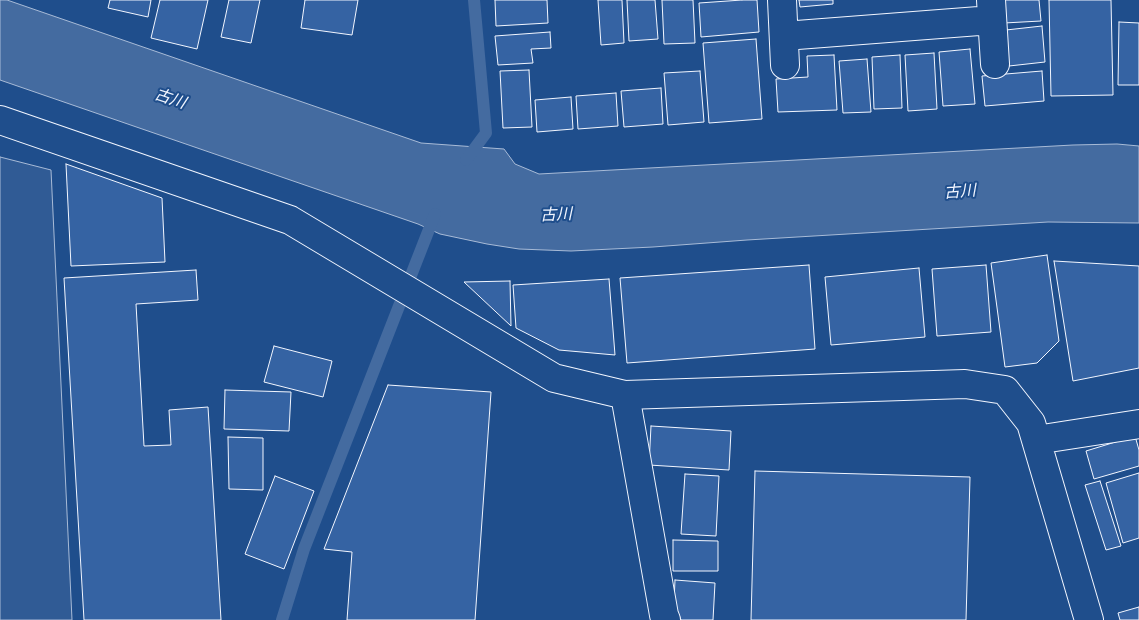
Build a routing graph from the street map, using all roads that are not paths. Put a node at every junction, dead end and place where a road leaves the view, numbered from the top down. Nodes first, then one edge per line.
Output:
1 (782, 0) edge
2 (992, 10) edge
3 (784, 36) junction
4 (995, 64) dead end
5 (785, 65) dead end
6 (0, 120) edge
7 (625, 394) junction
8 (1139, 424) edge
9 (1036, 440) junction
10 (666, 620) edge
11 (1088, 620) edge

1 - 3 street
2 - 3 street
2 - 4 street
3 - 5 street
6 - 7 street
7 - 9 street
7 - 10 street
8 - 9 street
9 - 11 street

